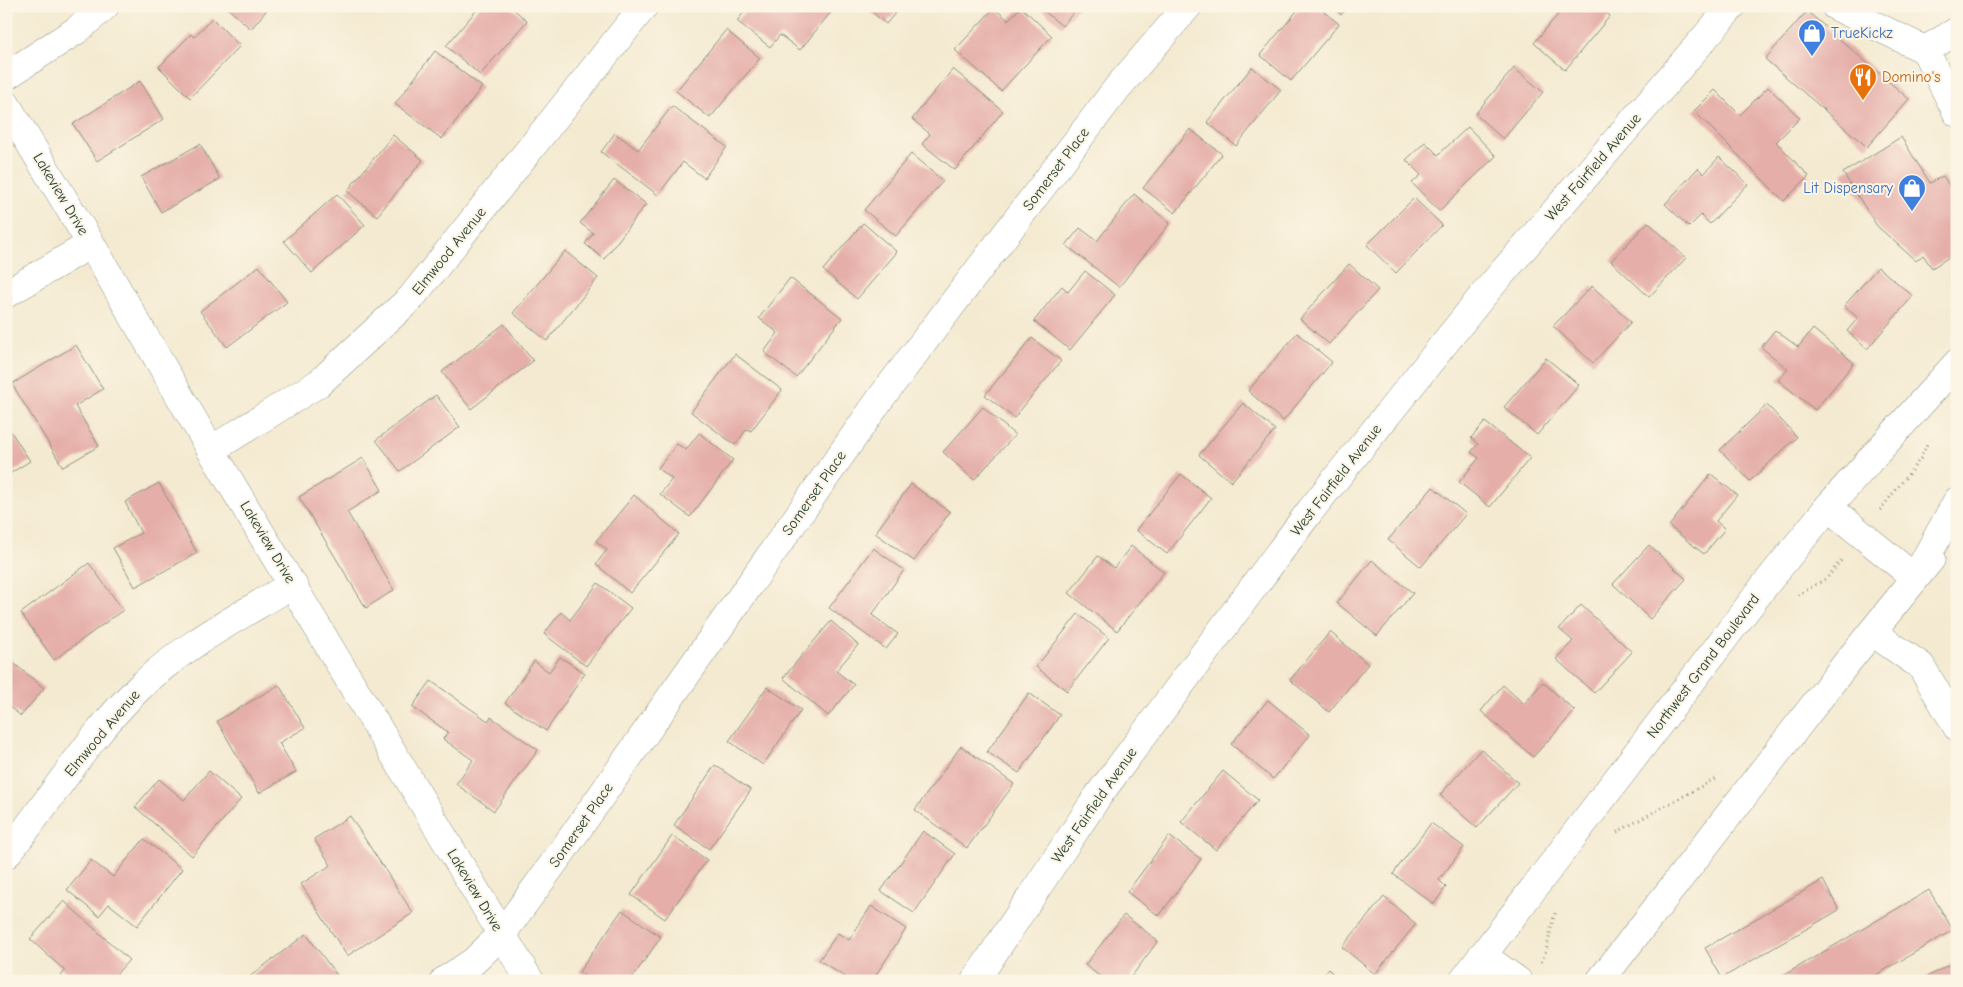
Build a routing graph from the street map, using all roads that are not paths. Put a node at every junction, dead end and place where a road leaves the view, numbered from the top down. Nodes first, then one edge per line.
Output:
1 (105, 6) edge
2 (644, 6) edge
3 (1188, 6) edge
4 (1732, 6) edge
5 (1835, 6) edge
6 (1957, 31) edge
7 (1925, 50) junction
8 (6, 76) edge
9 (6, 104) edge
10 (1957, 113) edge
11 (91, 244) junction
12 (6, 294) edge
13 (1957, 363) edge
14 (211, 450) junction
15 (1957, 501) edge
16 (1828, 507) junction
17 (1957, 530) edge
18 (1915, 578) junction
19 (293, 584) junction
20 (1872, 632) junction
21 (1957, 727) edge
22 (6, 855) edge
23 (502, 934) junction
24 (1482, 955) junction
25 (1528, 973) edge
26 (444, 981) edge
27 (530, 981) edge
28 (975, 981) edge
29 (1463, 981) edge
30 (1600, 981) edge

1 - 8 street
2 - 14 street, Elmwood Avenue
3 - 23 street, Somerset Place
4 - 28 street, West Fairfield Avenue
5 - 7 street
6 - 7 street
7 - 10 street
9 - 11 street, Lakeview Drive
11 - 12 street
11 - 14 street, Lakeview Drive
13 - 16 street, Northwest Grand Boulevard
14 - 19 street, Lakeview Drive
15 - 18 street
16 - 18 street
16 - 24 street, Northwest Grand Boulevard
17 - 18 street
18 - 20 street
19 - 22 street, Elmwood Avenue
19 - 23 street, Lakeview Drive
20 - 21 street
20 - 30 street
23 - 26 street, Somerset Place
23 - 27 street, Lakeview Drive
24 - 25 street
24 - 29 street, Northwest Grand Boulevard

